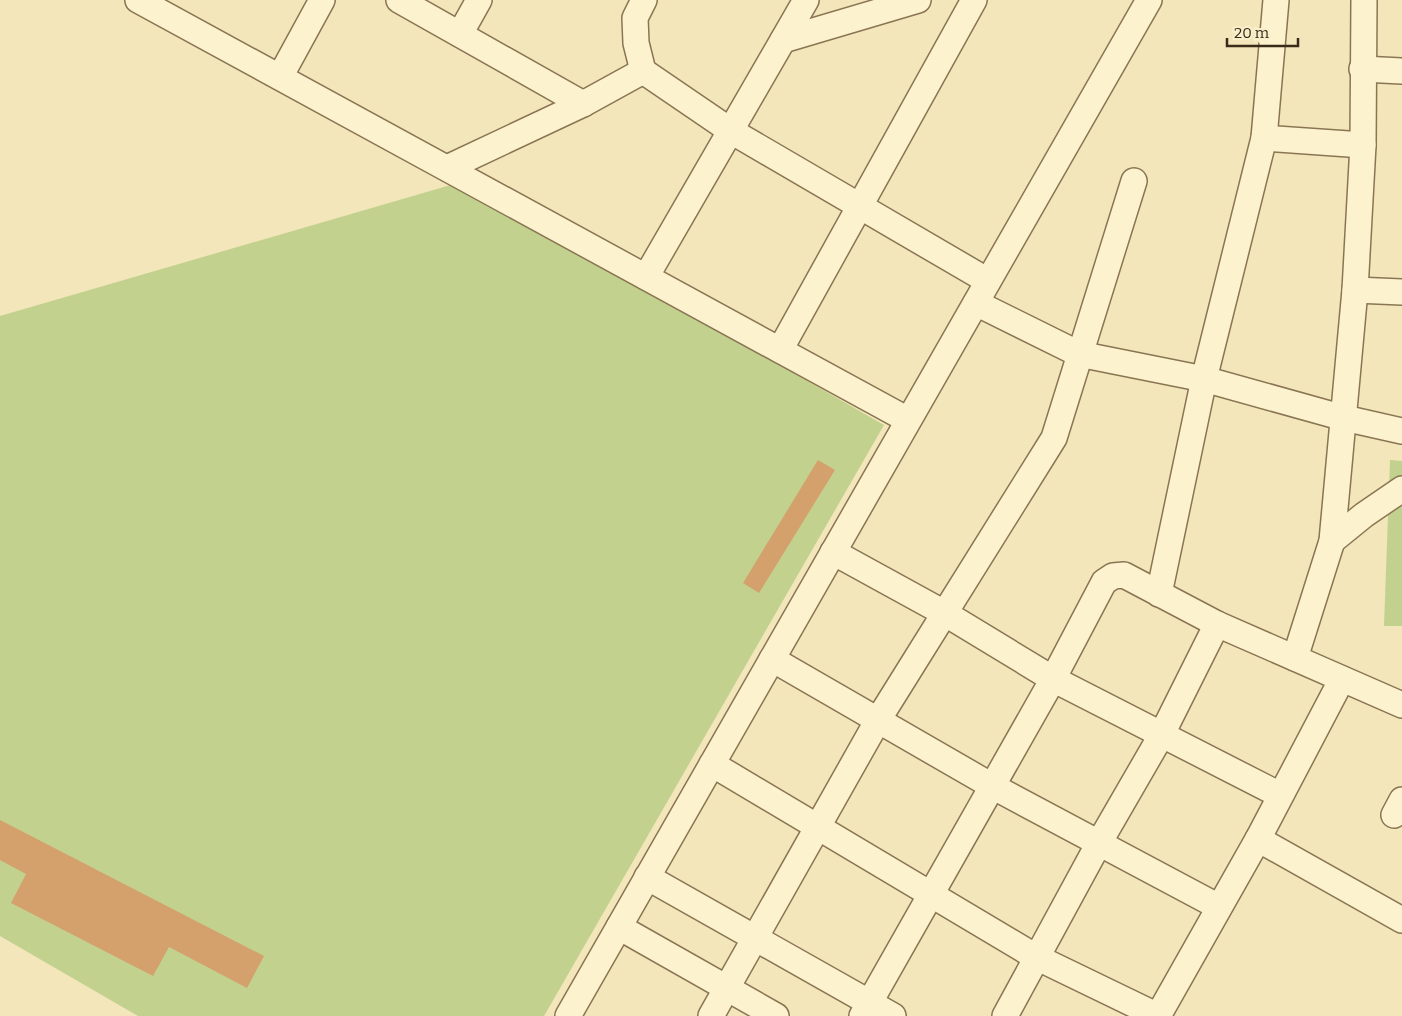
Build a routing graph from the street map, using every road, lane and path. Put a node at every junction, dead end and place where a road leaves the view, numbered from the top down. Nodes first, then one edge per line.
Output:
1 (138, 0) edge
2 (322, 0) edge
3 (399, 0) edge
4 (479, 0) edge
5 (644, 0) edge
6 (806, 0) edge
7 (918, 0) edge
8 (974, 0) edge
9 (1149, 0) edge
10 (1276, 0) edge
11 (1364, 0) edge
12 (460, 34) junction
13 (783, 40) junction
14 (1362, 69) junction
15 (644, 71) junction
16 (1402, 71) edge
17 (280, 77) junction
18 (583, 104) junction
19 (731, 131) junction
20 (1264, 138) junction
21 (1363, 145) junction
22 (447, 168) junction
23 (1134, 181) dead end
24 (860, 206) junction
25 (646, 277) junction
26 (988, 281) junction
27 (1355, 290) junction
28 (1402, 292) edge
29 (976, 303) junction
30 (780, 350) junction
31 (1079, 354) junction
32 (1204, 379) junction
33 (1344, 418) junction
34 (908, 420) junction
35 (1402, 431) edge
36 (1402, 489) edge
37 (1332, 541) junction
38 (833, 552) junction
39 (1159, 594) junction
40 (946, 614) junction
41 (1217, 624) junction
42 (1295, 658) junction
43 (772, 660) junction
44 (1053, 679) junction
45 (1342, 679) junction
46 (1402, 705) edge
47 (878, 720) junction
48 (1162, 734) junction
49 (712, 764) junction
50 (992, 786) junction
51 (1280, 795) junction
52 (818, 827) junction
53 (1258, 839) junction
54 (1099, 843) junction
55 (647, 877) junction
56 (931, 894) junction
57 (1219, 907) junction
58 (1402, 920) edge
59 (618, 927) junction
60 (755, 938) junction
61 (1036, 957) junction
62 (726, 988) junction
63 (866, 1009) edge
64 (568, 1016) edge
65 (711, 1016) edge
66 (776, 1016) edge
67 (893, 1016) edge
68 (1005, 1016) edge
69 (1158, 1016) edge

1 - 17 street
2 - 17 street
3 - 12 street
4 - 12 street
5 - 15 street
6 - 13 street
7 - 13 street
8 - 24 street
9 - 26 street
10 - 20 street
11 - 14 street
12 - 18 street
13 - 19 street
14 - 16 street
14 - 21 street
15 - 18 street
15 - 19 street
17 - 22 street
18 - 22 street
19 - 24 street
19 - 25 street
20 - 21 street
20 - 32 street
21 - 27 street
22 - 25 street
23 - 31 street
24 - 26 street
24 - 30 street
25 - 30 street
26 - 29 street
27 - 28 street
27 - 33 street
29 - 31 street
29 - 34 street
30 - 34 street
31 - 32 street
31 - 40 street
32 - 33 street
32 - 39 street
33 - 35 street
33 - 37 street
34 - 38 street
36 - 37 street
37 - 42 street
38 - 40 street
38 - 43 street
39 - 41 street
39 - 44 street
40 - 44 street
40 - 47 street
41 - 42 street
41 - 48 street
42 - 45 street
43 - 47 street
43 - 49 street
44 - 48 street
44 - 50 street
45 - 46 street
45 - 51 street
47 - 50 street
47 - 52 street
48 - 51 street
48 - 54 street
49 - 52 street
49 - 55 street
50 - 54 street
50 - 56 street
51 - 53 street
52 - 56 street
52 - 60 street
53 - 57 street
53 - 58 street
54 - 57 street
54 - 61 street
55 - 59 street
55 - 60 street
56 - 61 street
56 - 63 street
57 - 69 street
59 - 62 street
59 - 64 street
60 - 62 street
60 - 63 street
61 - 68 street
61 - 69 street
62 - 65 street
62 - 66 street
63 - 67 street

